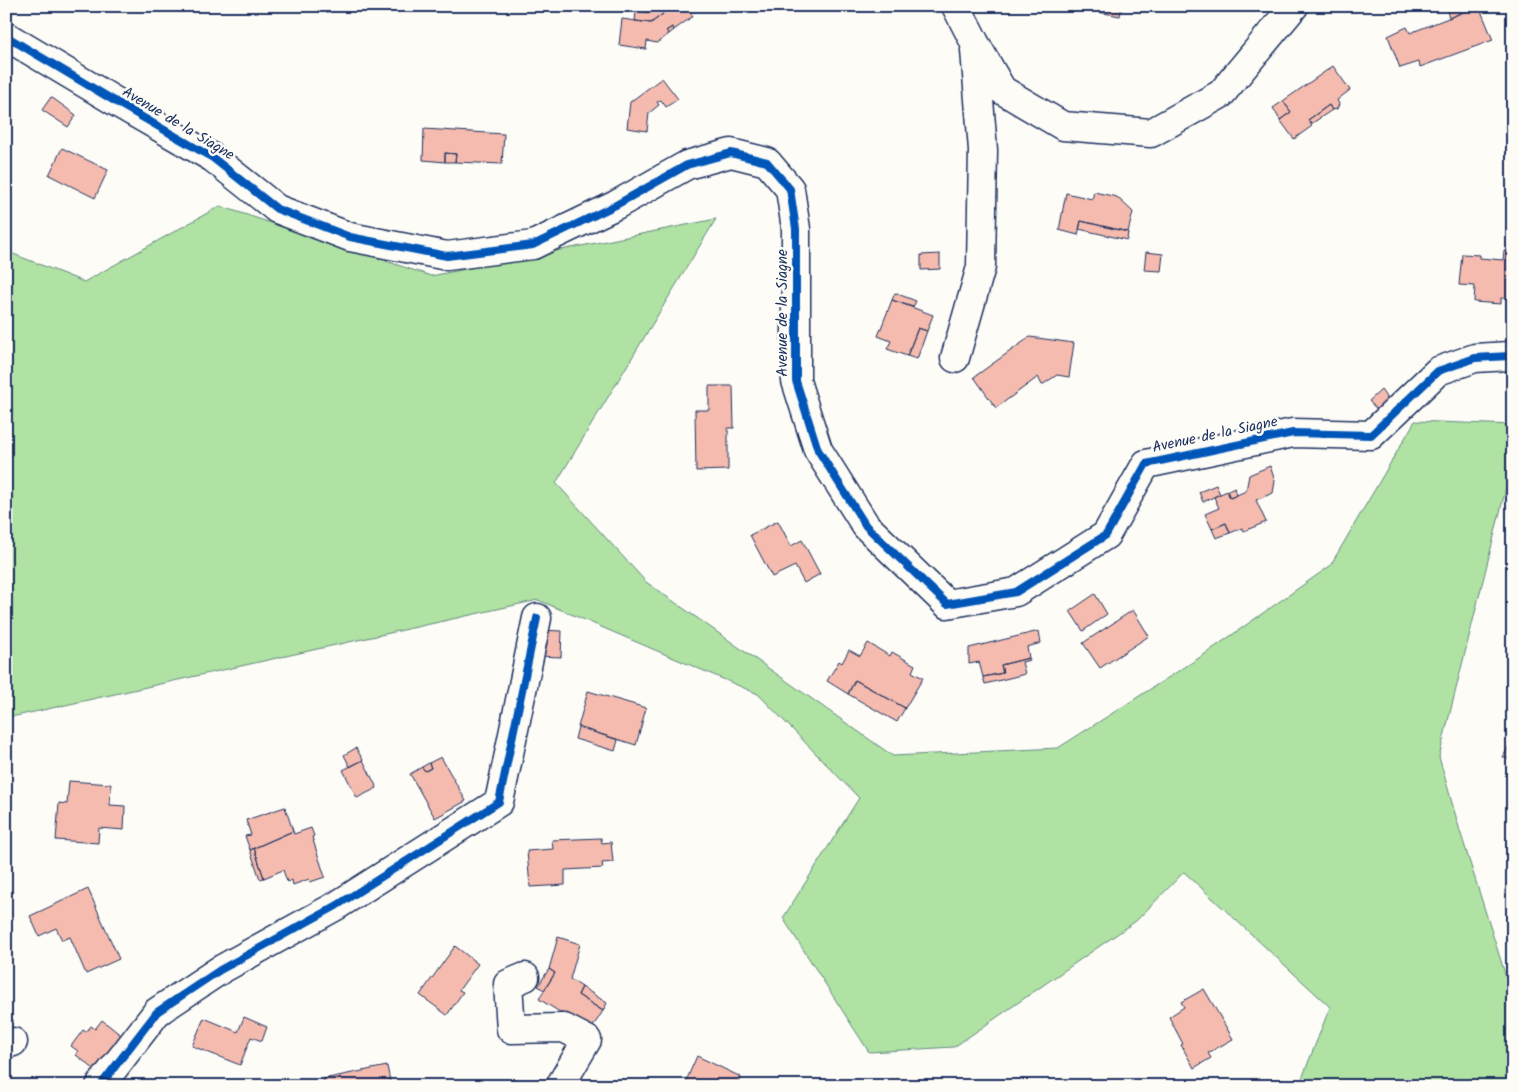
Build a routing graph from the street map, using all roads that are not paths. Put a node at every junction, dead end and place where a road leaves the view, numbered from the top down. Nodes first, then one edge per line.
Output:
1 (956, 6) edge
2 (1294, 6) edge
3 (7, 33) edge
4 (975, 43) junction
5 (955, 358) dead end
6 (1513, 358) edge
7 (537, 618) dead end
8 (526, 977) dead end
9 (100, 1086) edge
10 (560, 1086) edge

1 - 4 street
2 - 4 street
3 - 6 street, Avenue de la Siagne
4 - 5 street
7 - 9 street
8 - 10 street

